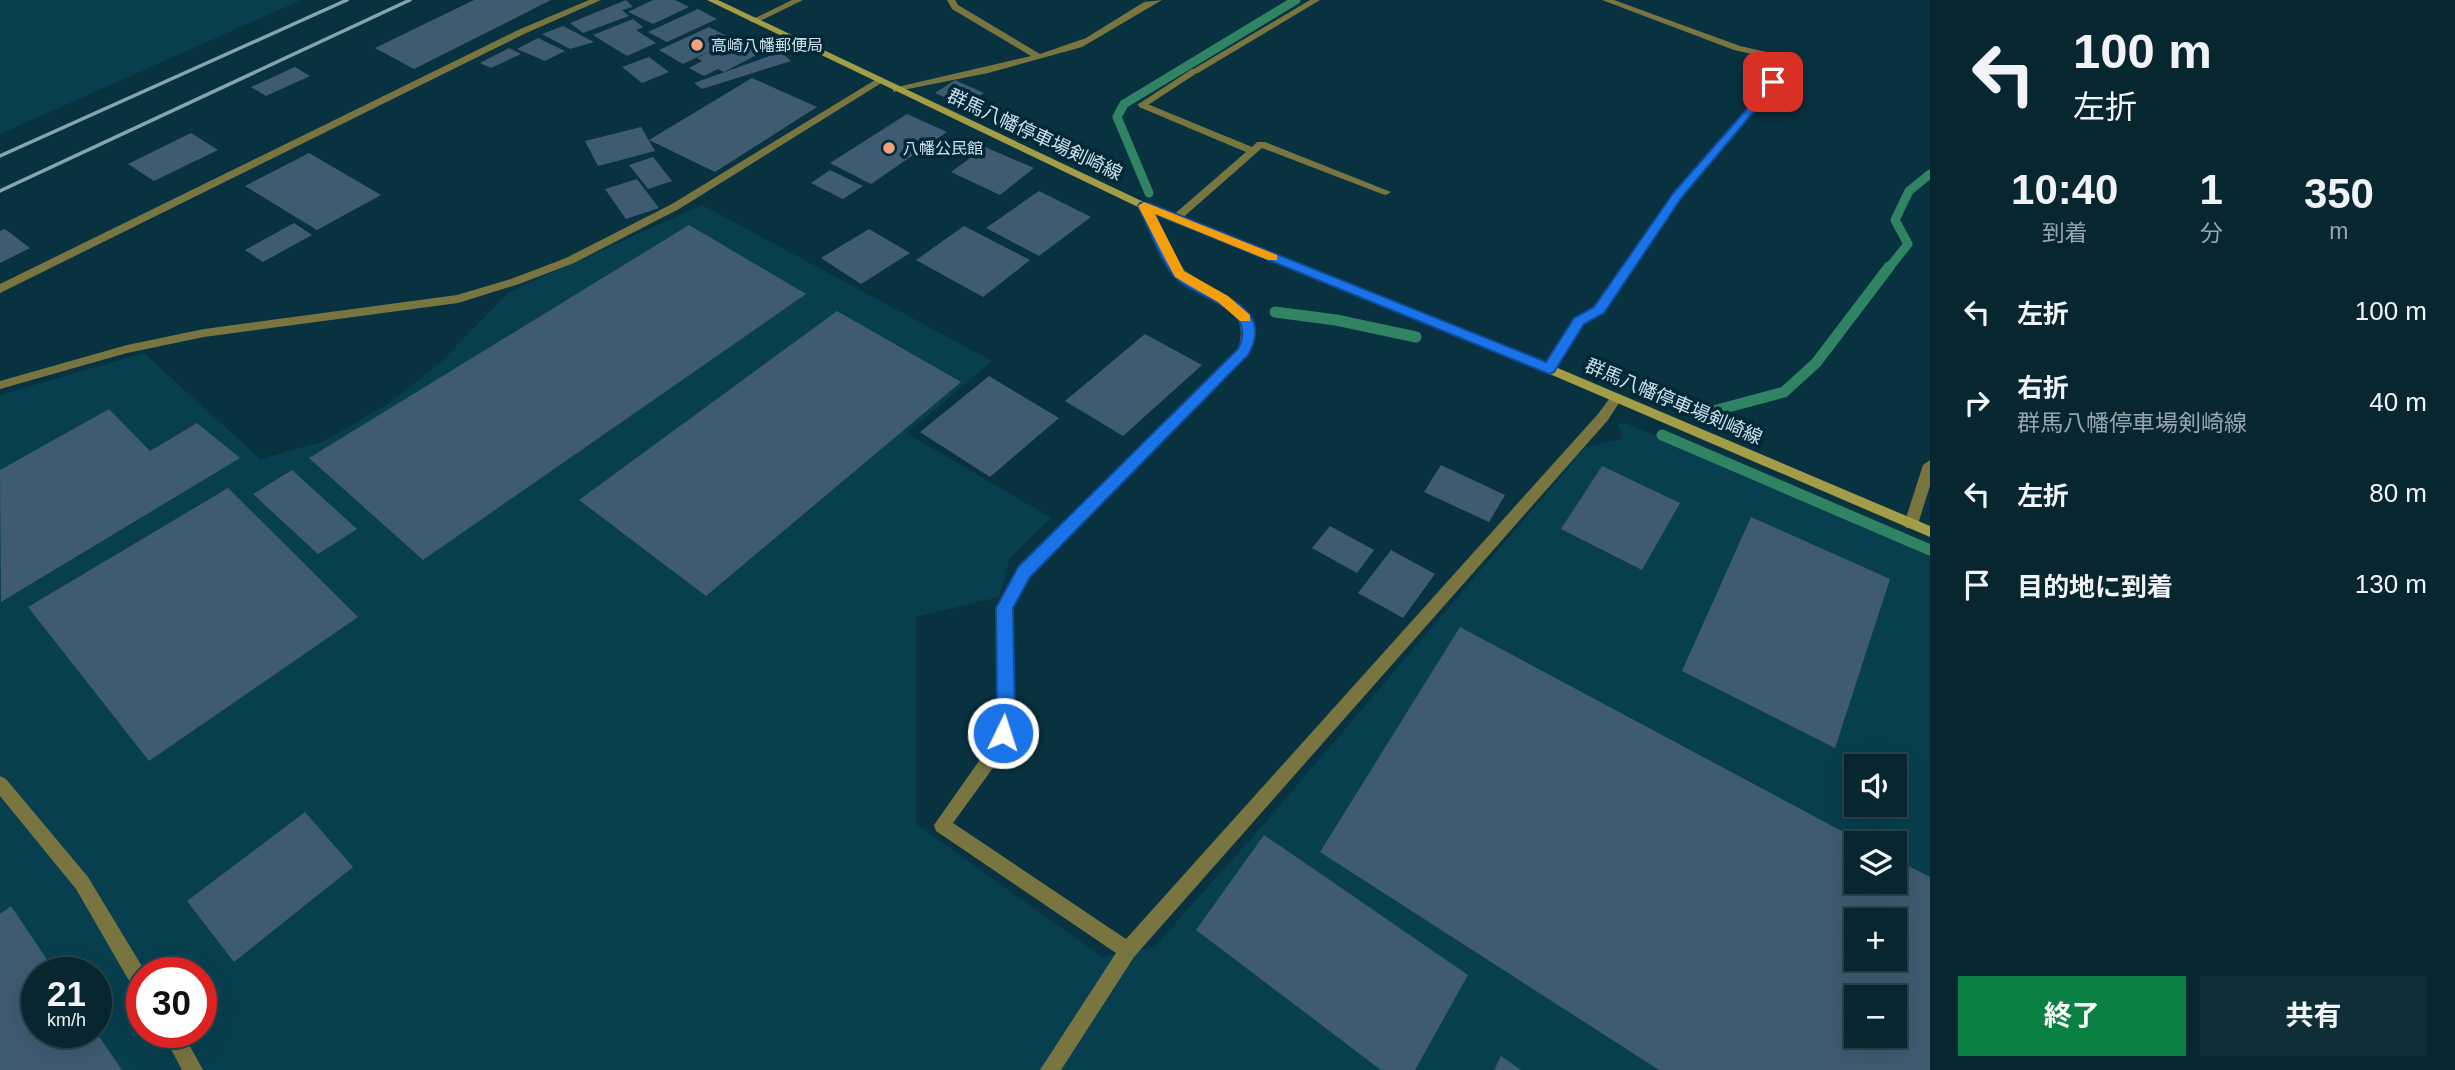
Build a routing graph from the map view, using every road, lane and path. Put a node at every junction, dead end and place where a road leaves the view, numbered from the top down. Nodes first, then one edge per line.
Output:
1 (597, 0) edge
2 (711, 0) edge
3 (799, 0) edge
4 (951, 0) edge
5 (1158, 0) edge
6 (1316, 0) edge
7 (1606, 0) edge
8 (753, 21) junction
9 (1039, 57) junction
10 (878, 82) junction
11 (896, 90) junction
12 (1251, 150) junction
13 (1386, 192) dead end
14 (1144, 206) junction
15 (1175, 219) junction
16 (0, 289) edge
17 (1549, 369) junction
18 (0, 385) edge
19 (1616, 398) junction
20 (1930, 465) edge
21 (1911, 524) junction
22 (1930, 533) edge
23 (0, 784) edge
24 (1128, 951) junction
25 (126, 957) edge
26 (180, 1048) edge
27 (193, 1070) edge
28 (1050, 1070) edge

1 - 16 street
2 - 8 main road, 群馬八幡停車場剣崎線
3 - 8 street
4 - 9 street
5 - 9 street
6 - 12 street
7 - 17 street
8 - 10 main road, 群馬八幡停車場剣崎線
9 - 11 street
10 - 11 main road, 群馬八幡停車場剣崎線
10 - 18 street
11 - 14 main road, 群馬八幡停車場剣崎線
12 - 13 street
12 - 15 street
14 - 15 main road, 群馬八幡停車場剣崎線
14 - 24 street
15 - 17 main road, 群馬八幡停車場剣崎線
17 - 19 main road, 群馬八幡停車場剣崎線
19 - 21 main road, 群馬八幡停車場剣崎線
19 - 24 street
20 - 21 street
21 - 22 main road, 群馬八幡停車場剣崎線
23 - 25 street
24 - 28 street
26 - 27 street

